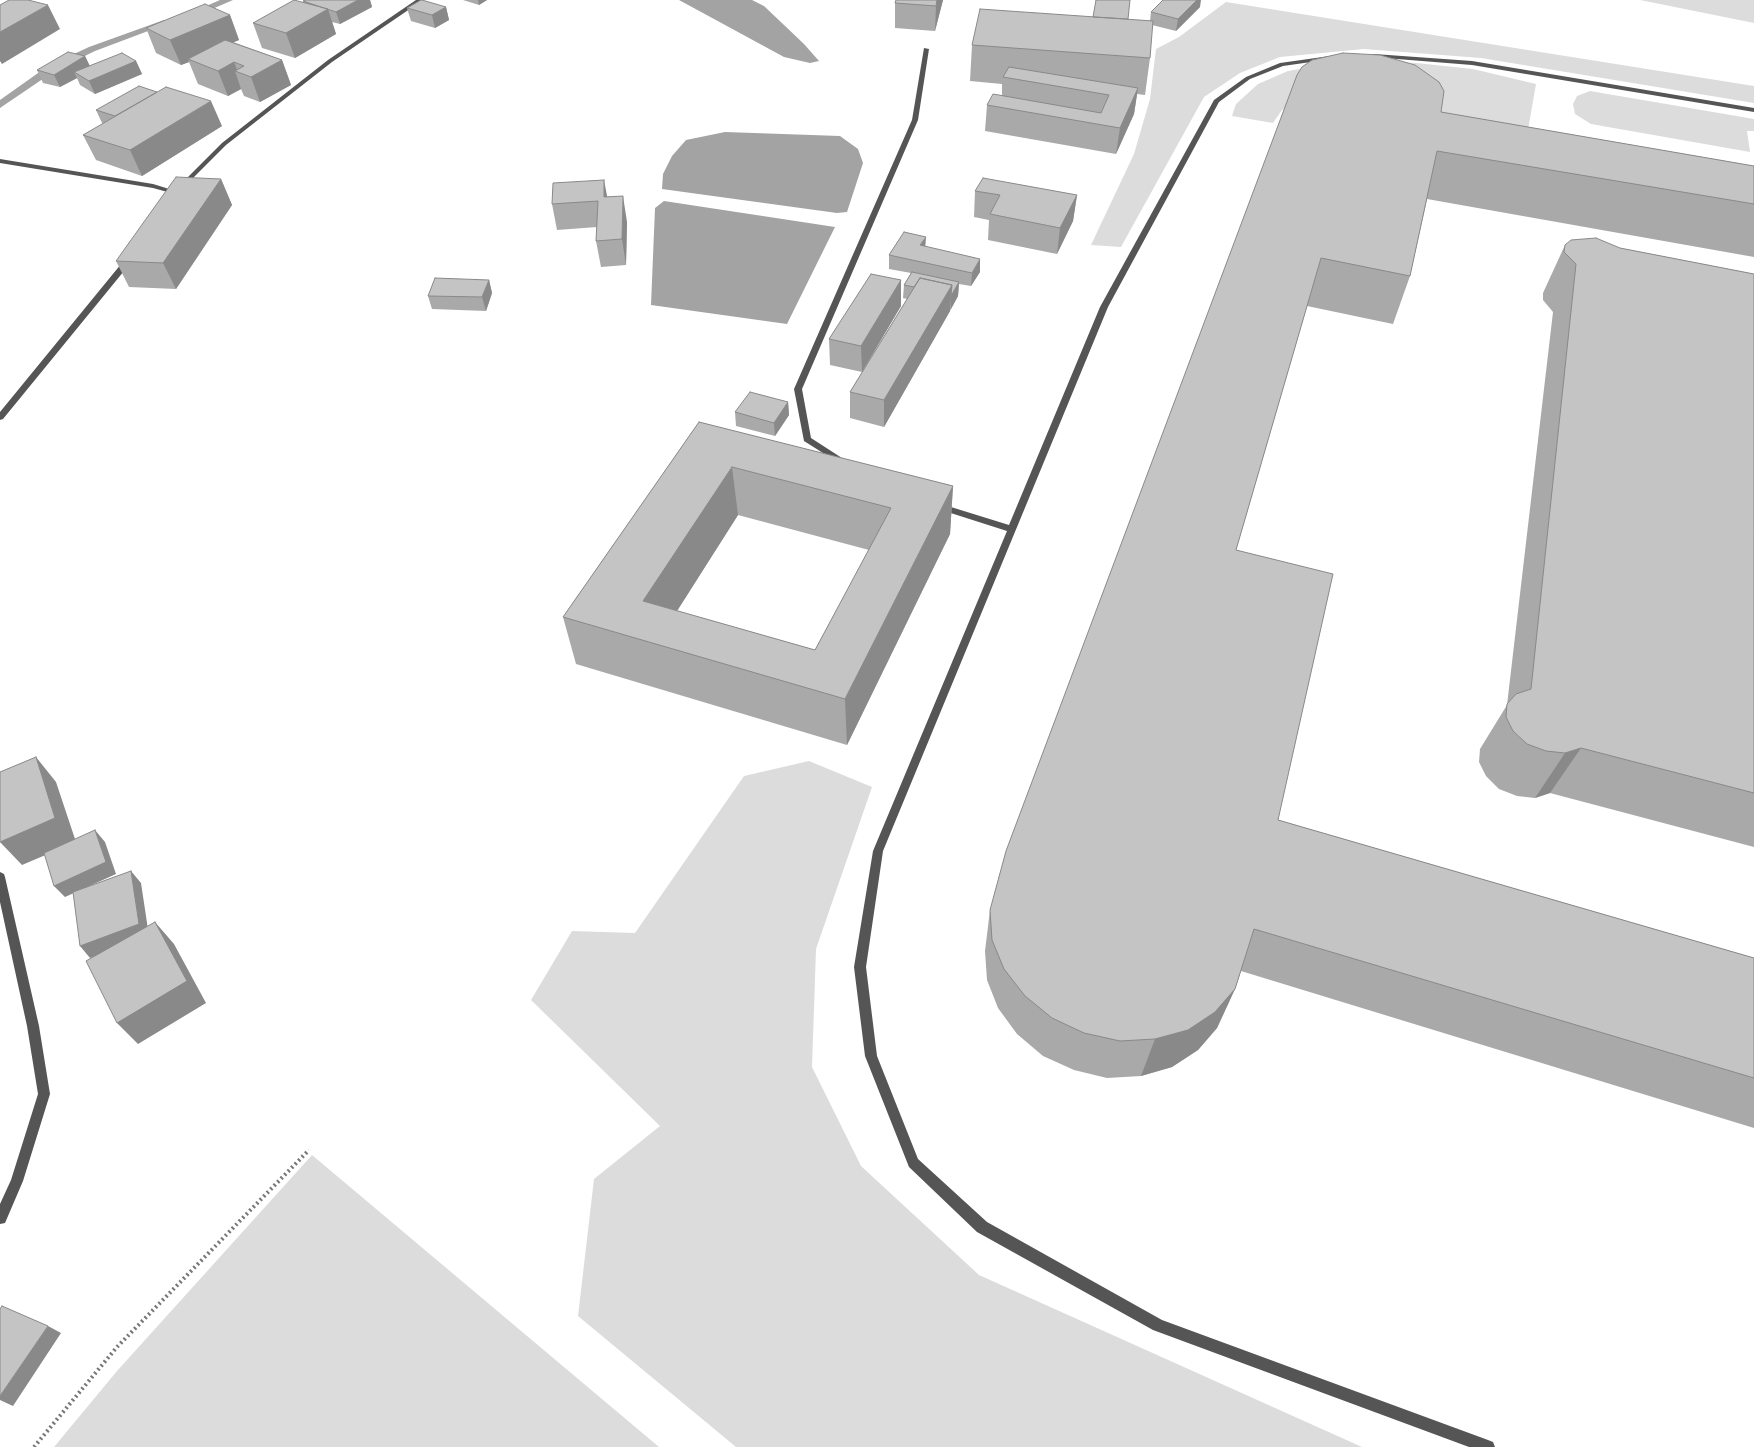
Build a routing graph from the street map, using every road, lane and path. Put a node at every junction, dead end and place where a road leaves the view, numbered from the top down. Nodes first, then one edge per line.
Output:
1 (420, 0) edge
2 (926, 49) dead end
3 (1754, 110) edge
4 (0, 161) edge
5 (176, 192) junction
6 (171, 199) edge
7 (134, 253) edge
8 (0, 417) edge
9 (847, 466) edge
10 (926, 502) edge
11 (1011, 528) junction
12 (0, 877) edge
13 (309, 1150) dead end
14 (0, 1218) edge
15 (34, 1447) edge
16 (1488, 1447) edge

1 - 5 street
2 - 9 street
3 - 11 street
4 - 5 street
5 - 6 street
7 - 8 street
10 - 11 street
11 - 16 street
12 - 14 street
13 - 15 path

